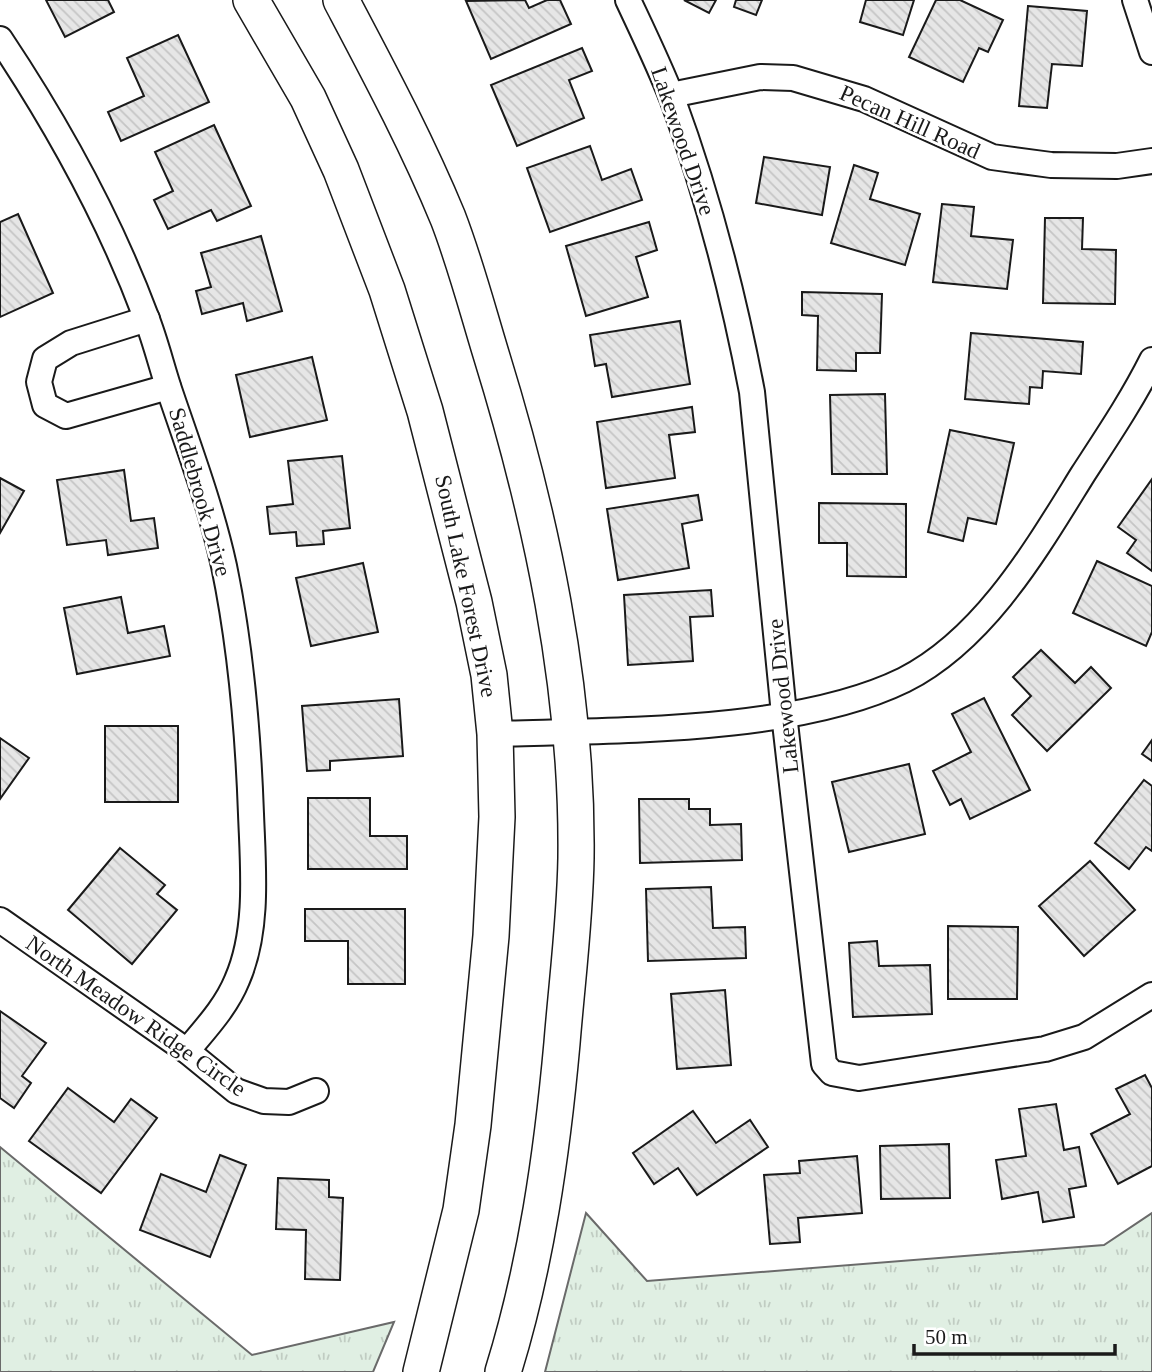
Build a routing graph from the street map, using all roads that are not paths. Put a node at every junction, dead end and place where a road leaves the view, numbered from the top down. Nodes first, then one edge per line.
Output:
1 (251, 0) edge
2 (341, 0) edge
3 (628, 0) edge
4 (1135, 0) edge
5 (0, 39) edge
6 (1152, 52) edge
7 (671, 95) junction
8 (1152, 161) edge
9 (147, 319) junction
10 (1152, 360) edge
11 (168, 387) junction
12 (783, 714) junction
13 (569, 731) junction
14 (495, 734) junction
15 (0, 920) edge
16 (1152, 995) edge
17 (187, 1051) junction
18 (317, 1091) dead end
19 (421, 1372) edge
20 (503, 1372) edge

1 - 14 main road, South Lake Forest Drive
2 - 13 main road
3 - 7 street, Lakewood Drive
4 - 6 street
5 - 9 street, Saddlebrook Drive
7 - 8 street, Pecan Hill Road
7 - 12 street, Lakewood Drive
9 - 11 street, Saddlebrook Drive
9 - 11 street
10 - 12 street
11 - 17 street, Saddlebrook Drive
12 - 13 street
12 - 16 street, Lakewood Drive
13 - 14 street
13 - 20 main road
14 - 19 main road, South Lake Forest Drive
15 - 17 street, North Meadow Ridge Circle
17 - 18 street, North Meadow Ridge Circle

